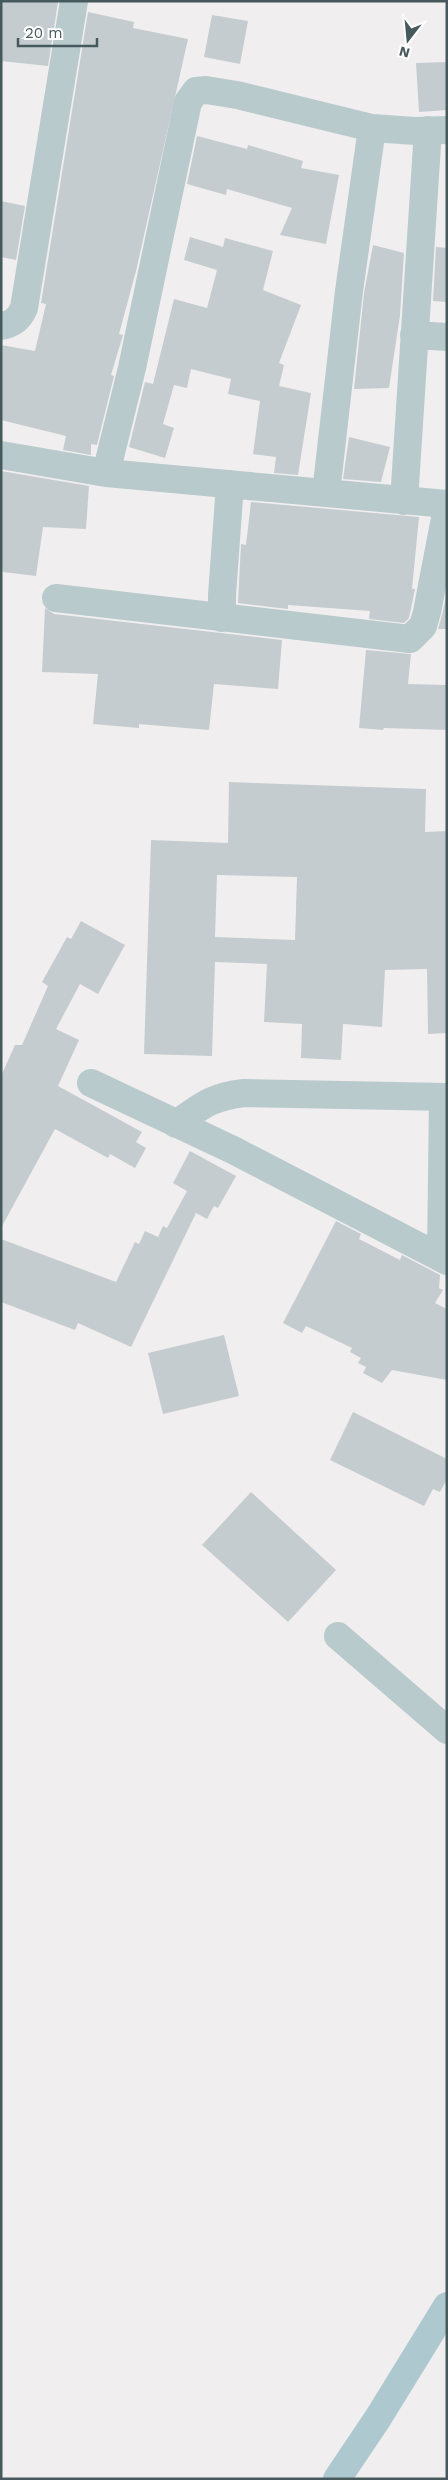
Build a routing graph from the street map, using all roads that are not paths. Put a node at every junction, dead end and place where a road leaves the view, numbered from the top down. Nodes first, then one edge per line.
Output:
1 (74, 1) edge
2 (372, 128) junction
3 (437, 130) edge
4 (1, 326) edge
5 (414, 335) junction
6 (447, 337) edge
7 (1, 455) edge
8 (106, 473) junction
9 (230, 484) junction
10 (326, 494) junction
11 (404, 500) junction
12 (447, 504) edge
13 (447, 508) edge
14 (56, 598) dead end
15 (222, 618) junction
16 (91, 1082) dead end
17 (445, 1097) edge
18 (176, 1124) junction
19 (444, 1259) edge
20 (338, 1636) dead end
21 (447, 1730) edge
22 (447, 2306) edge
23 (337, 2479) edge

1 - 4 street
2 - 3 street
2 - 8 street
2 - 10 street
3 - 5 street
5 - 6 street
5 - 11 street
7 - 8 street
8 - 9 street
9 - 10 street
9 - 15 street
10 - 11 street
11 - 12 street
13 - 15 street
14 - 15 street
16 - 18 street
17 - 18 street
17 - 19 street
18 - 19 street
20 - 21 street
22 - 23 main road

